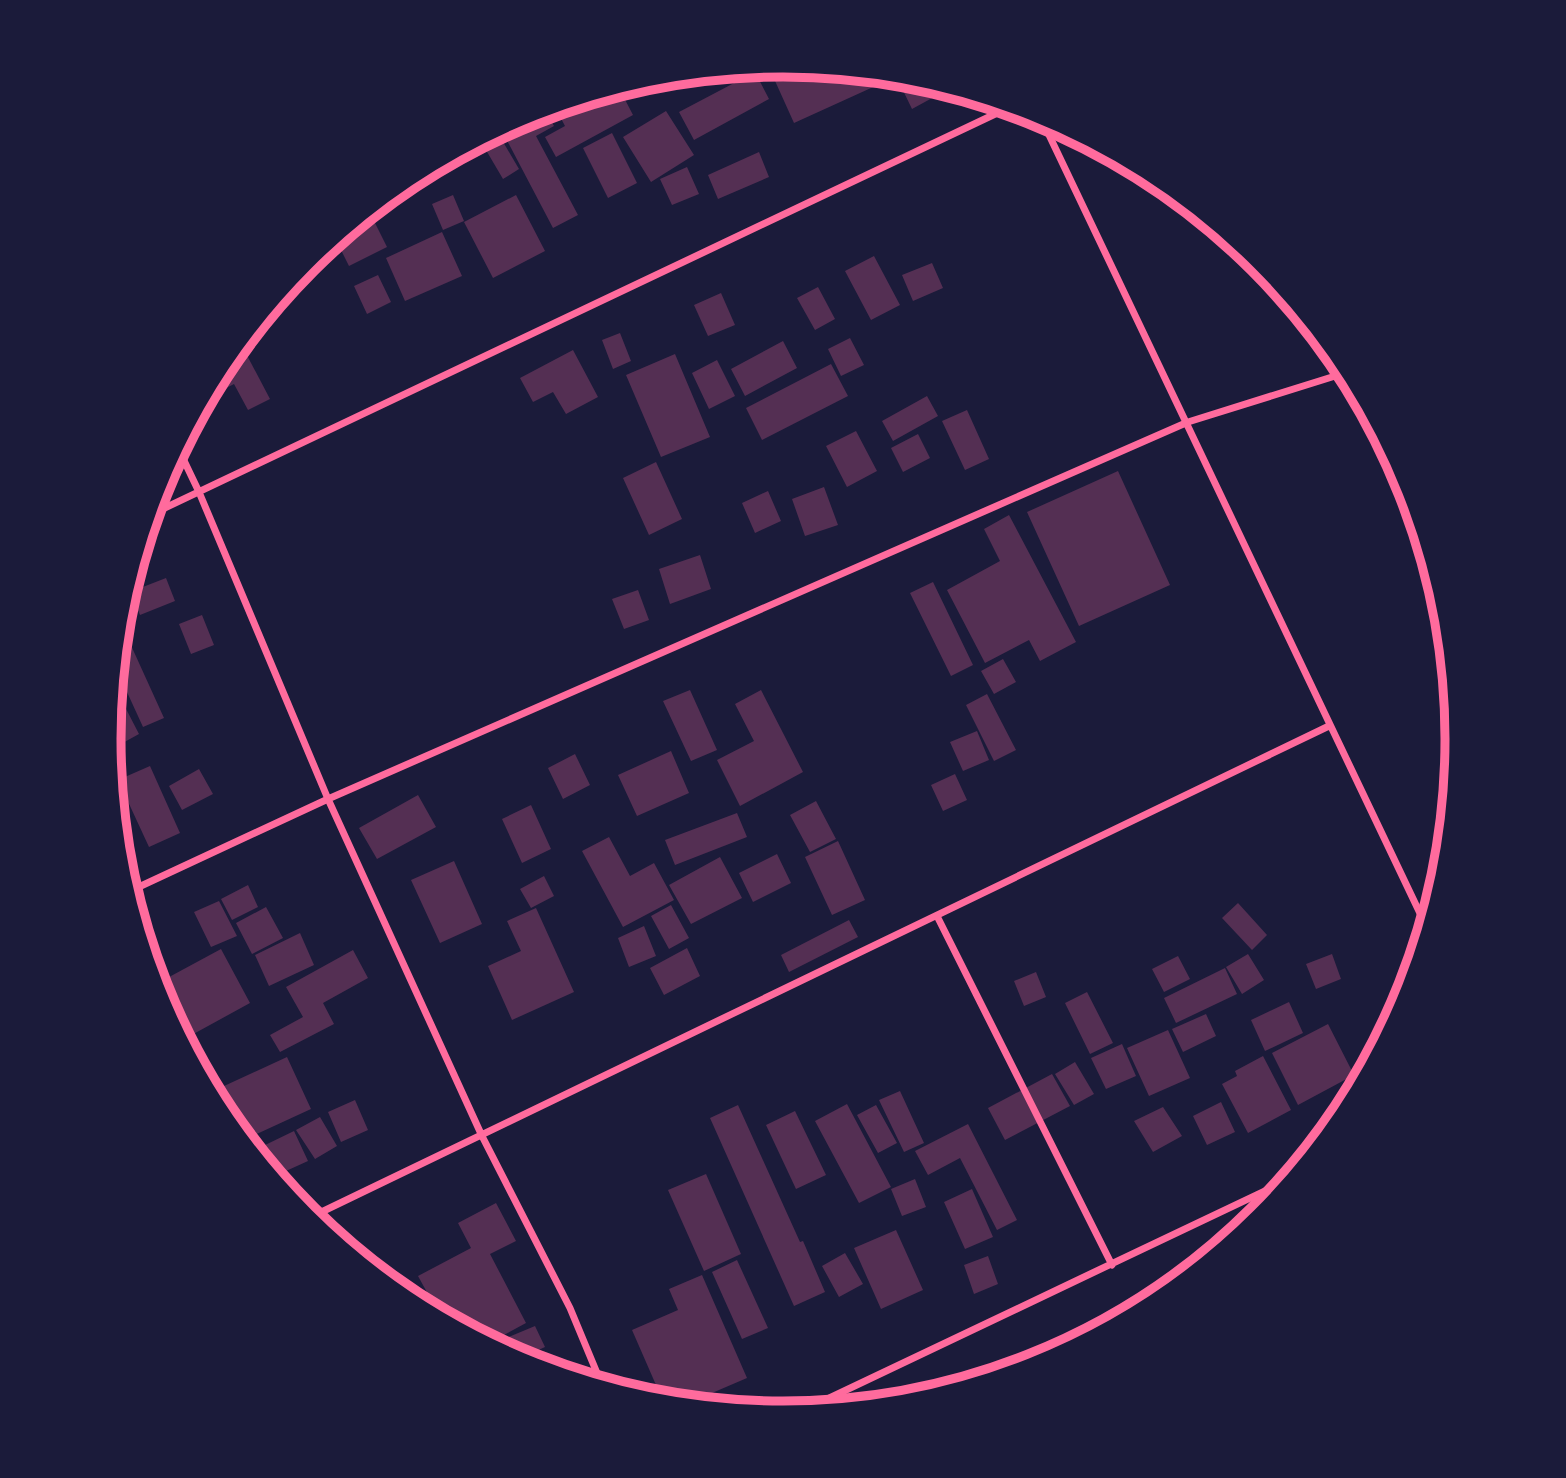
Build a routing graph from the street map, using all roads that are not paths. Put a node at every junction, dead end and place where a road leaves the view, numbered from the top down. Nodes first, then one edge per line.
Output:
1 (998, 113) edge
2 (1048, 132) edge
3 (1336, 376) edge
4 (1188, 422) junction
5 (183, 460) edge
6 (199, 492) junction
7 (162, 509) edge
8 (1329, 726) junction
9 (328, 799) junction
10 (139, 887) edge
11 (1421, 915) edge
12 (937, 916) junction
13 (482, 1136) junction
14 (1267, 1190) edge
15 (321, 1212) edge
16 (1112, 1265) junction
17 (597, 1374) edge
18 (825, 1400) edge

1 - 6 street
2 - 4 street
3 - 4 street
4 - 8 street
4 - 9 street
5 - 6 street
6 - 7 street
6 - 9 street
8 - 11 street
8 - 12 street
9 - 10 street
9 - 13 street
12 - 13 street
12 - 16 street
13 - 15 street
13 - 17 street
14 - 16 street
16 - 18 street

